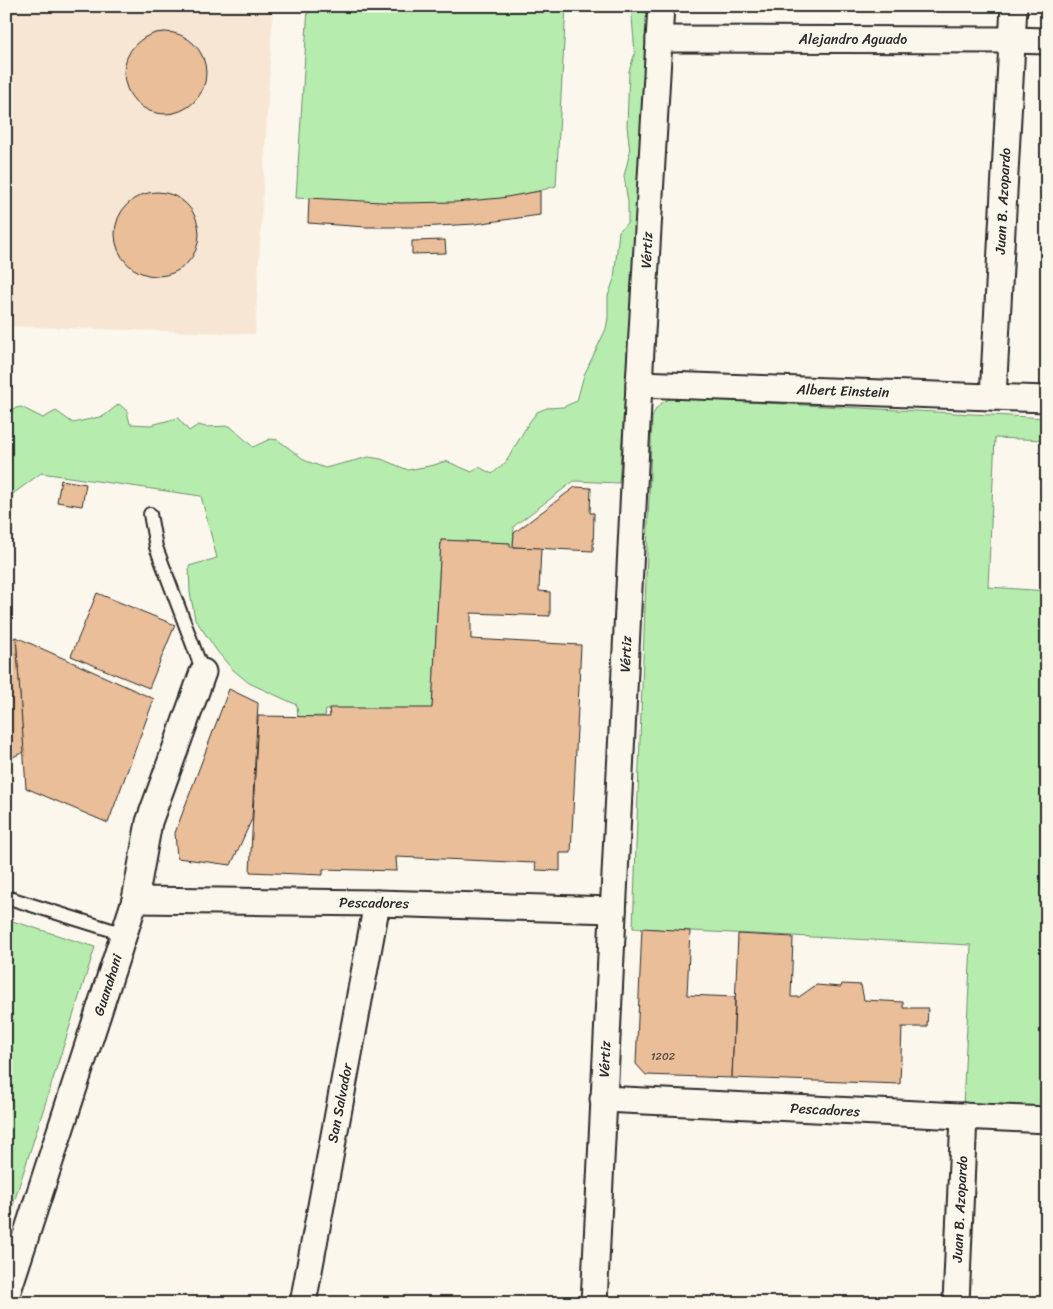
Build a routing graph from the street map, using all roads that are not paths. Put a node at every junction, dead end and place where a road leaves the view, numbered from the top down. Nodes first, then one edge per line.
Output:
1 (661, 6) edge
2 (1014, 6) edge
3 (660, 39) junction
4 (1012, 40) junction
5 (1047, 41) edge
6 (639, 384) junction
7 (993, 396) junction
8 (1047, 400) edge
9 (150, 514) dead end
10 (203, 672) joint
11 (6, 897) edge
12 (135, 900) junction
13 (377, 903) junction
14 (613, 910) junction
15 (124, 934) junction
16 (603, 1099) junction
17 (964, 1116) junction
18 (1047, 1120) edge
19 (6, 1297) edge
20 (303, 1303) edge
21 (594, 1303) edge
22 (956, 1303) edge

1 - 3 street, Vértiz
2 - 4 street, Juan B. Azopardo
3 - 4 street, Alejandro Aguado
3 - 6 street, Vértiz
4 - 5 street, Alejandro Aguado
4 - 7 street, Juan B. Azopardo
6 - 7 street, Albert Einstein
6 - 14 street, Vértiz
7 - 8 street, Albert Einstein
9 - 10 lane
10 - 12 street, Guanahani
11 - 15 lane
12 - 13 street, Pescadores
12 - 15 street, Guanahani
13 - 14 street, Pescadores
13 - 20 street, San Salvador
14 - 16 street, Vértiz
15 - 19 street, Guanahani
16 - 17 street, Pescadores
16 - 21 street, Vértiz
17 - 18 street, Pescadores
17 - 22 street, Juan B. Azopardo

